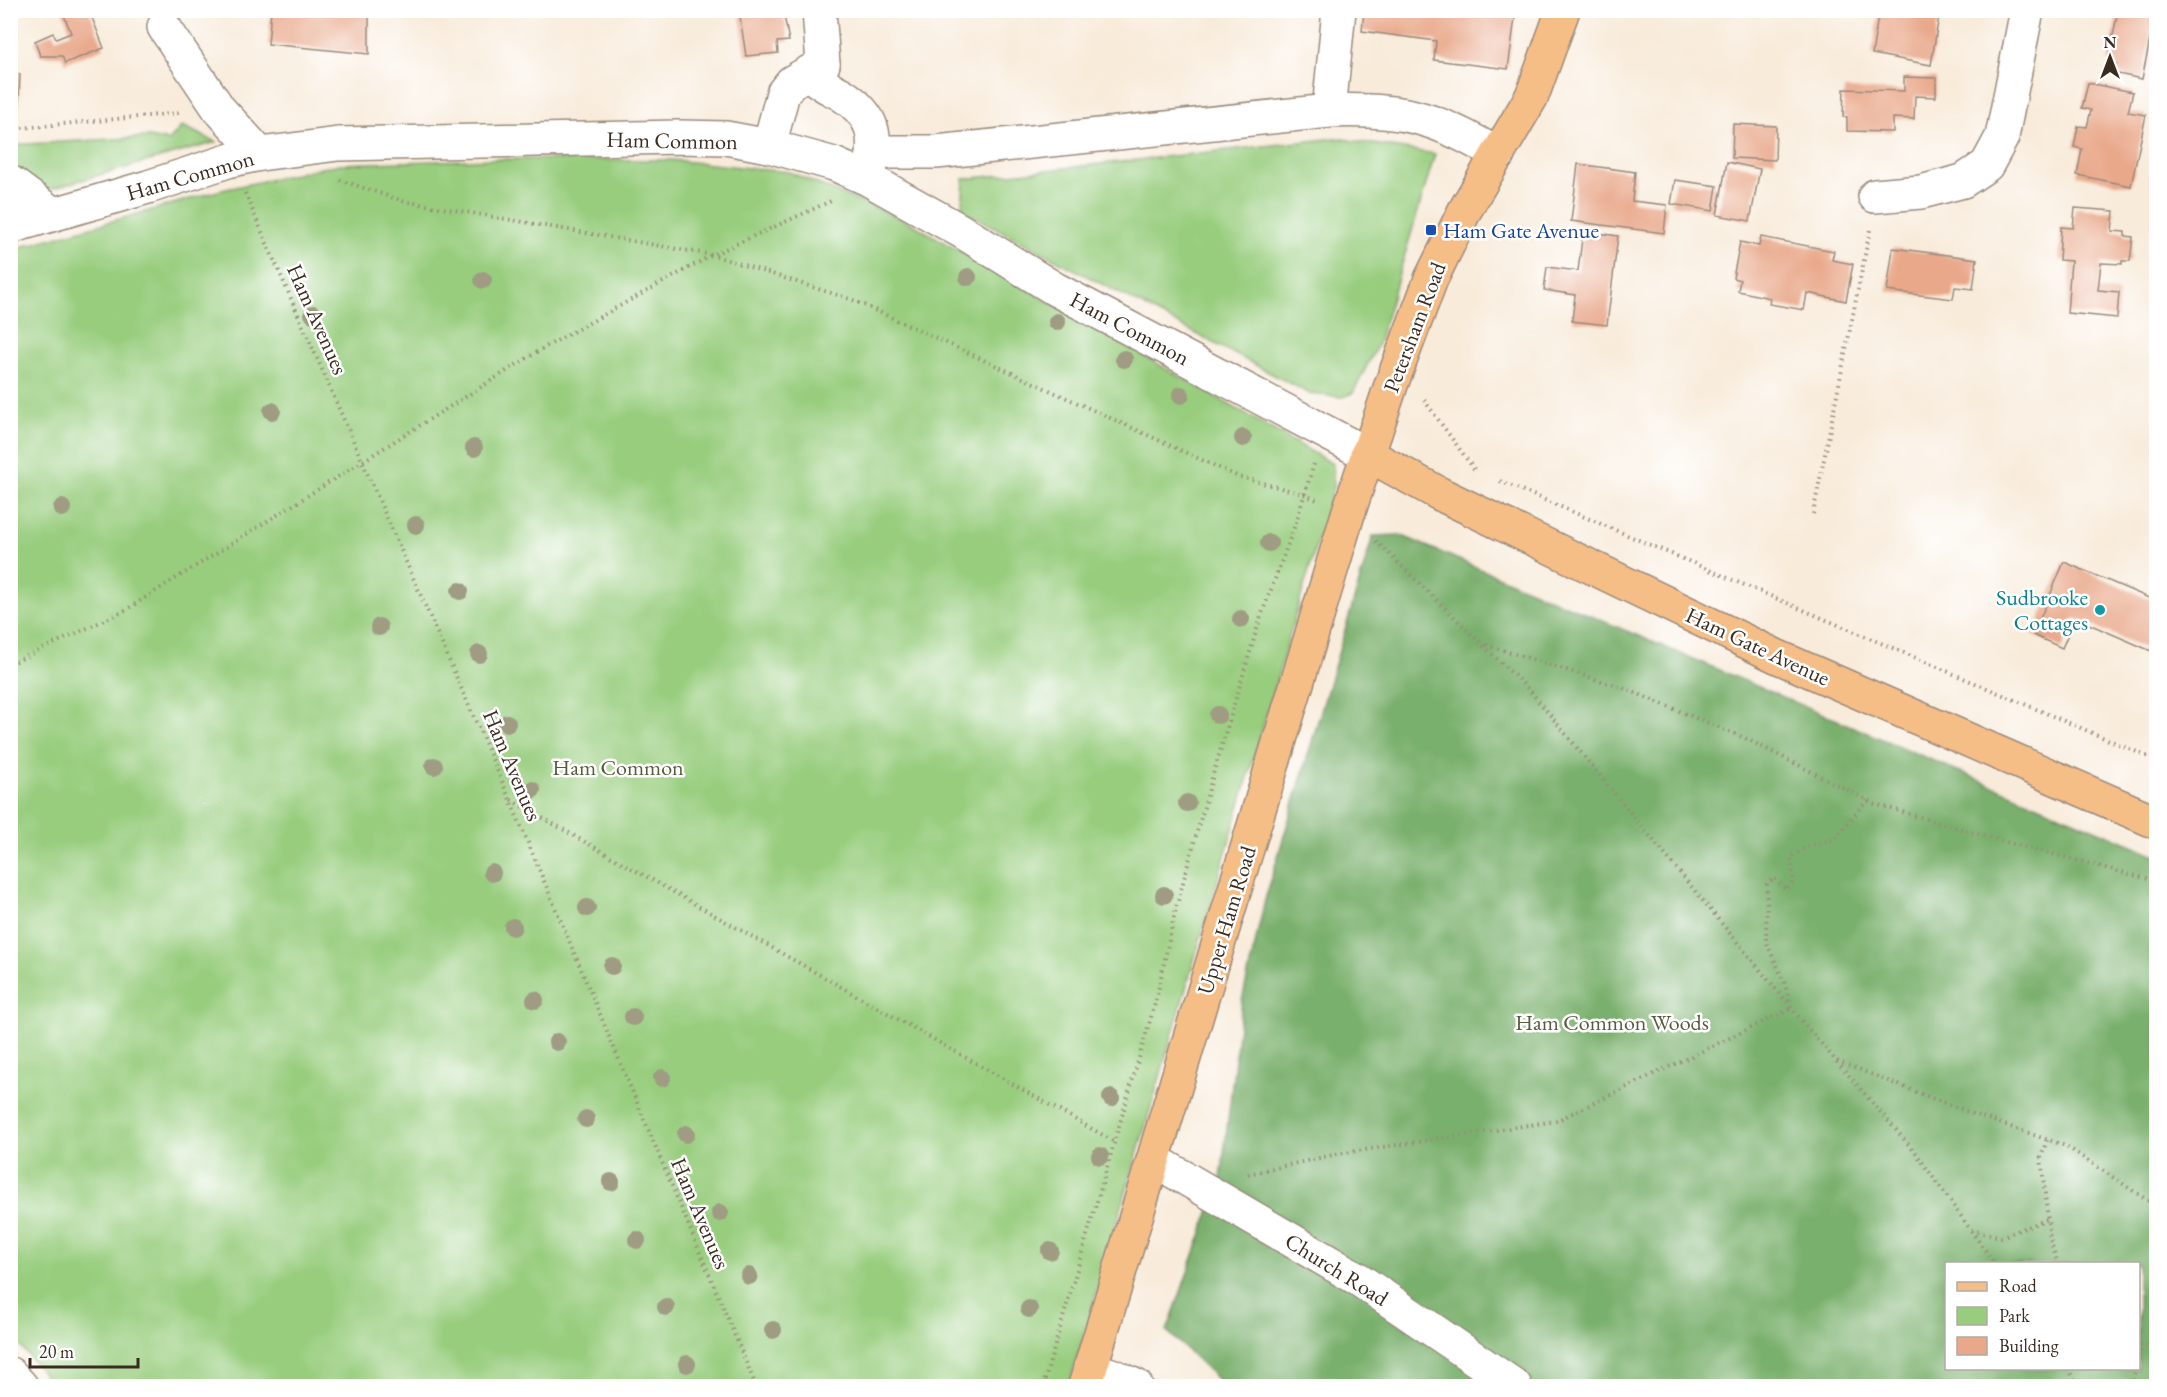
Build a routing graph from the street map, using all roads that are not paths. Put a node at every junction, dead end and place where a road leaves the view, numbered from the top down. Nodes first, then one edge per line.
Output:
1 (819, 10) edge
2 (1339, 10) edge
3 (1563, 10) edge
4 (2027, 10) edge
5 (164, 27) dead end
6 (823, 64) junction
7 (1329, 111) junction
8 (769, 146) junction
9 (1498, 155) junction
10 (245, 157) junction
11 (871, 165) junction
12 (10, 183) edge
13 (1875, 196) road end
14 (53, 214) junction
15 (10, 227) edge
16 (1367, 454) junction
17 (2157, 822) edge
18 (1154, 1160) junction
19 (10, 1374) edge
20 (1088, 1377) edge
21 (21, 1386) edge
22 (1136, 1386) edge
23 (1515, 1386) edge

1 - 6 street
2 - 7 street
3 - 9 main road, Petersham Road
4 - 13 street
5 - 10 street
6 - 8 street
6 - 11 street
7 - 9 street, Ham Common
7 - 11 street, Ham Common
8 - 10 street, Ham Common
8 - 11 street, Ham Common
9 - 16 main road, Petersham Road
10 - 14 street, Ham Common
11 - 16 street, Ham Common
12 - 14 street
14 - 15 street, Ham Common
16 - 17 main road, Ham Gate Avenue
16 - 18 main road, Upper Ham Road
18 - 20 main road, Upper Ham Road
18 - 23 street, Church Road
19 - 21 street
20 - 22 street

